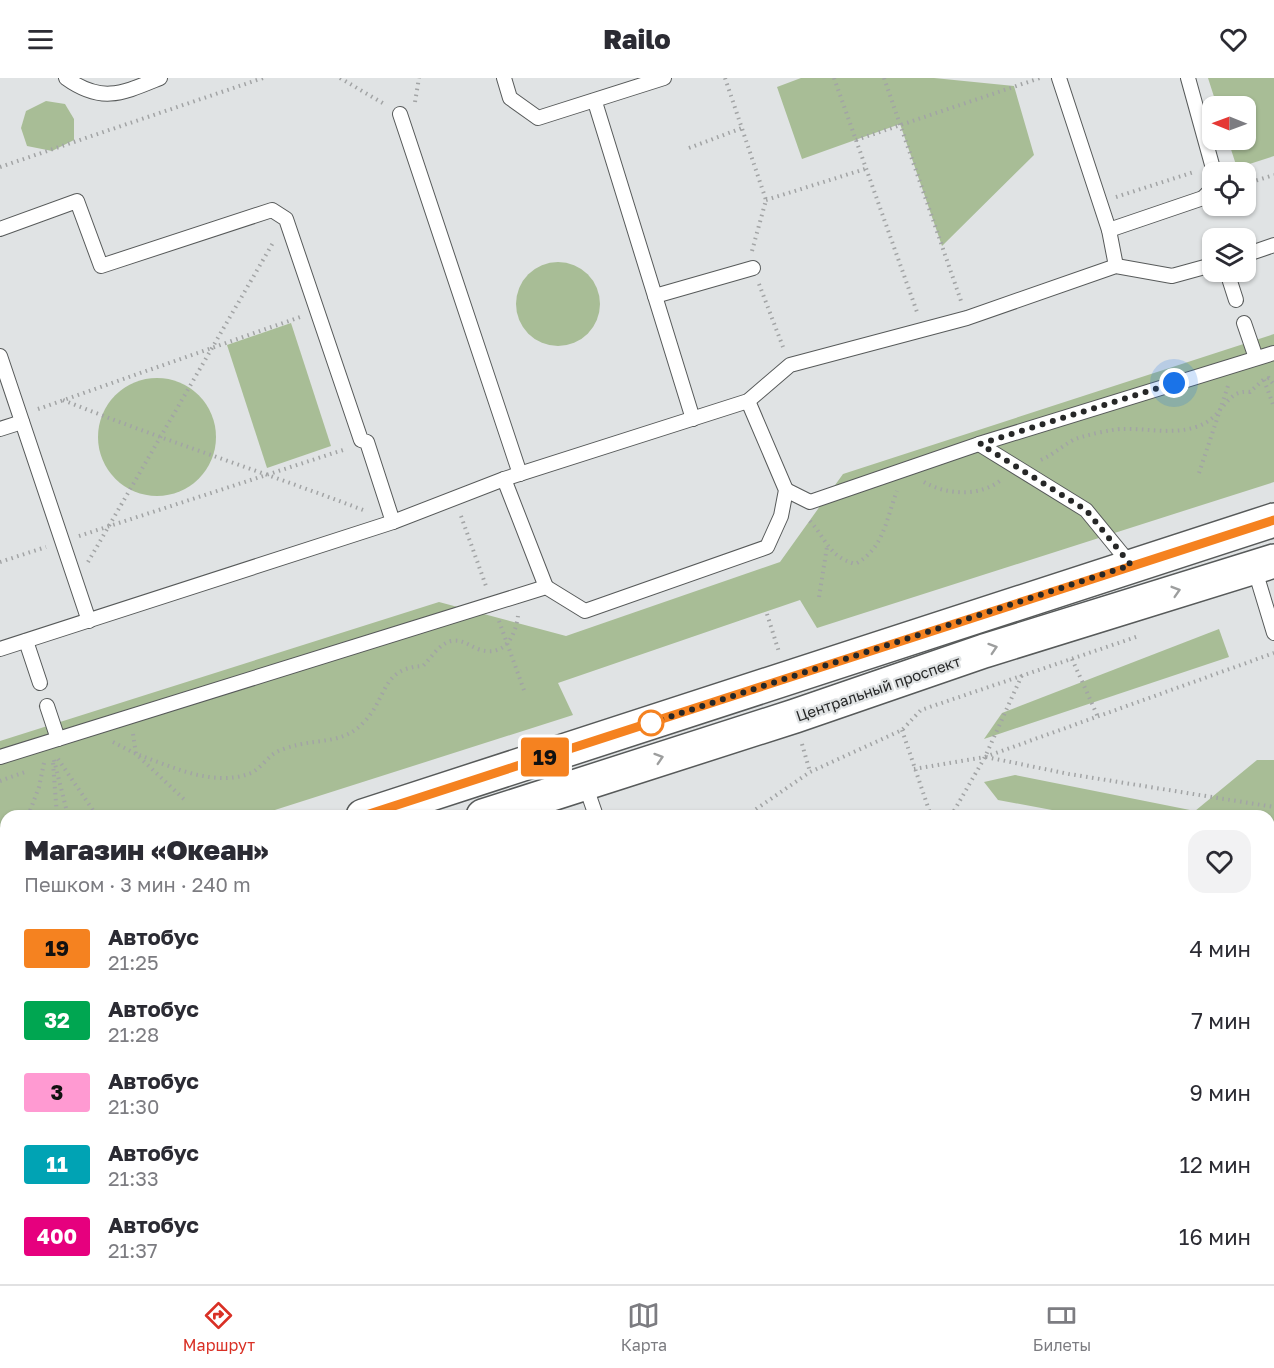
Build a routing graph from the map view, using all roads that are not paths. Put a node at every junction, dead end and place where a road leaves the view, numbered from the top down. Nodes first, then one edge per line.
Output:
1 (66, 78) edge
2 (160, 78) edge
3 (504, 78) edge
4 (664, 78) edge
5 (1059, 78) edge
6 (1188, 78) edge
7 (595, 102) junction
8 (400, 114) road end
9 (1211, 162) edge
10 (1202, 198) edge
11 (0, 229) edge
12 (1109, 230) junction
13 (1274, 245) edge
14 (1256, 251) edge
15 (1116, 266) junction
16 (753, 268) road end
17 (1202, 268) edge
18 (1230, 282) edge
19 (655, 296) junction
20 (1236, 300) dead end
21 (1244, 323) dead end
22 (1274, 353) edge
23 (0, 356) edge
24 (1256, 358) junction
25 (748, 401) junction
26 (21, 418) junction
27 (693, 419) junction
28 (0, 429) edge
29 (980, 444) junction
30 (520, 474) junction
31 (504, 479) junction
32 (786, 490) junction
33 (1274, 520) edge
34 (393, 522) junction
35 (1264, 564) edge
36 (1131, 565) junction
37 (546, 587) junction
38 (89, 621) junction
39 (1274, 633) edge
40 (26, 641) junction
41 (0, 649) edge
42 (40, 683) dead end
43 (47, 706) dead end
44 (55, 745) junction
45 (0, 757) edge
46 (585, 782) junction
47 (381, 810) edge
48 (501, 810) edge
49 (594, 810) edge

1 - 2 lane
3 - 7 lane
4 - 7 lane
5 - 12 lane
6 - 9 lane
7 - 19 lane
8 - 30 lane
10 - 12 lane
11 - 34 lane
12 - 15 lane
13 - 14 lane
15 - 17 lane
15 - 25 lane
16 - 19 lane
18 - 20 lane
19 - 27 lane
21 - 24 lane
22 - 24 lane
23 - 26 lane
24 - 29 lane
25 - 27 lane
25 - 32 lane
26 - 28 lane
26 - 38 lane
27 - 30 lane
29 - 32 lane
29 - 36 lane
30 - 31 lane
31 - 34 lane
31 - 37 lane
32 - 37 lane
33 - 36 main road
34 - 38 lane
35 - 39 lane
46 -> 35 main road, Центральный проспект
36 - 47 main road
37 - 44 lane
38 - 40 lane
40 - 41 lane
40 - 42 lane
43 - 44 lane
44 - 45 lane
46 - 48 main road, Центральный проспект
46 - 49 lane

